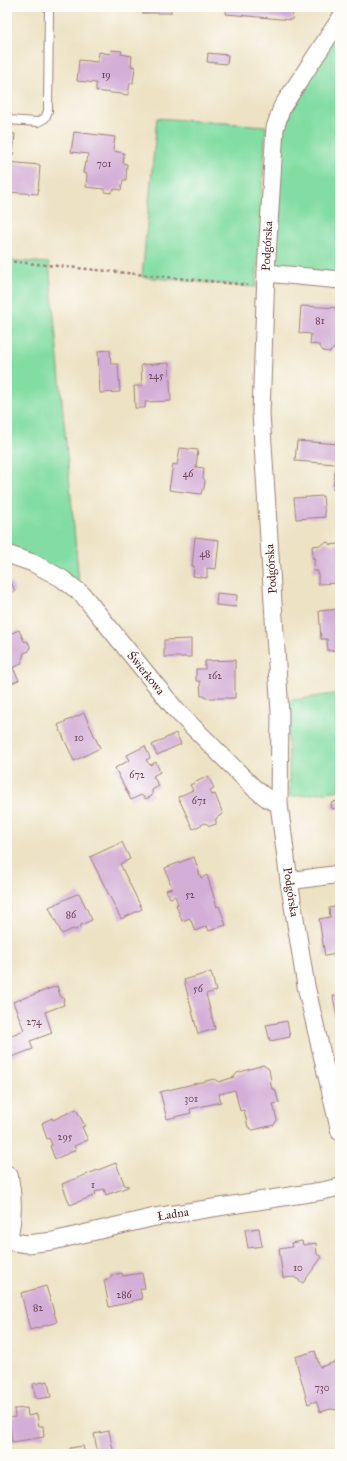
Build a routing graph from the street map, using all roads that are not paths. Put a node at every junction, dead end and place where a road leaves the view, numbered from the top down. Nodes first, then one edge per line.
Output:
1 (49, 7) edge
2 (340, 19) edge
3 (7, 120) edge
4 (265, 279) junction
5 (340, 280) edge
6 (7, 554) edge
7 (279, 804) junction
8 (340, 874) edge
9 (289, 881) junction
10 (340, 1132) edge
11 (7, 1176) edge
12 (340, 1187) edge
13 (7, 1235) edge
14 (7, 1241) edge

1 - 3 lane
2 - 4 street, Podgórska
4 - 5 street
4 - 7 street, Podgórska
6 - 7 street, Świerkowa
7 - 9 street, Podgórska
8 - 9 street
9 - 10 street, Podgórska
11 - 13 street
12 - 14 street, Ładna

